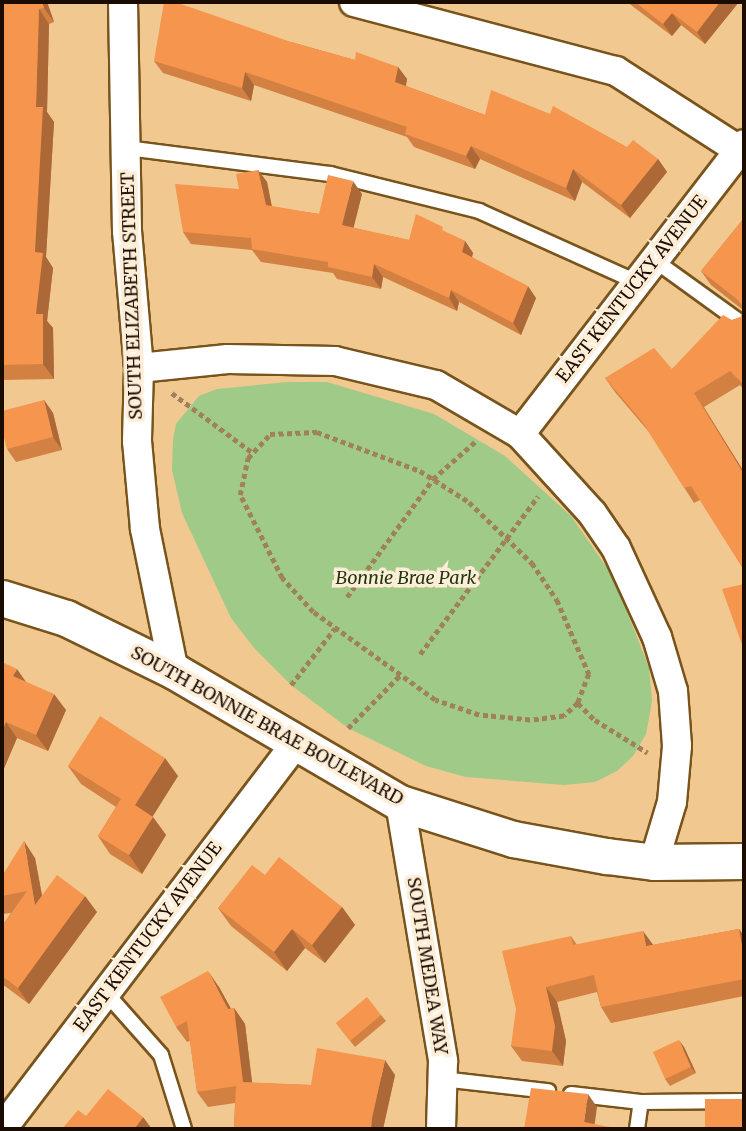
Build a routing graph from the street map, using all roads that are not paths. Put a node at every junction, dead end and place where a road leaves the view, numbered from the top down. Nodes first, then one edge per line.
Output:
1 (123, 2) edge
2 (354, 2) edge
3 (742, 147) edge
4 (127, 148) junction
5 (646, 271) junction
6 (744, 325) edge
7 (139, 368) junction
8 (509, 427) junction
9 (2, 598) edge
10 (174, 671) junction
11 (295, 744) junction
12 (400, 803) junction
13 (744, 861) edge
14 (654, 862) junction
15 (106, 993) junction
16 (442, 1079) junction
17 (744, 1101) edge
18 (641, 1102) junction
19 (2, 1129) edge
20 (184, 1129) edge
21 (440, 1129) edge
22 (637, 1129) edge

1 - 4 street, SOUTH ELIZABETH STREET
2 - 3 street
3 - 5 street, EAST KENTUCKY AVENUE
4 - 5 lane
4 - 7 street, SOUTH ELIZABETH STREET
5 - 6 lane
5 - 8 street, EAST KENTUCKY AVENUE
7 - 8 street
7 - 10 street, SOUTH ELIZABETH STREET
8 - 14 street
9 - 10 street, SOUTH BONNIE BRAE BOULEVARD
10 - 11 street, SOUTH BONNIE BRAE BOULEVARD
11 - 12 street, SOUTH BONNIE BRAE BOULEVARD
11 - 15 street, EAST KENTUCKY AVENUE
12 - 14 street, SOUTH BONNIE BRAE BOULEVARD
12 - 16 street, SOUTH MEDEA WAY
13 - 14 street, SOUTH BONNIE BRAE BOULEVARD
15 - 19 street, EAST KENTUCKY AVENUE
15 - 20 lane
16 - 18 lane
16 - 21 street, SOUTH MEDEA WAY
17 - 18 lane
18 - 22 lane

